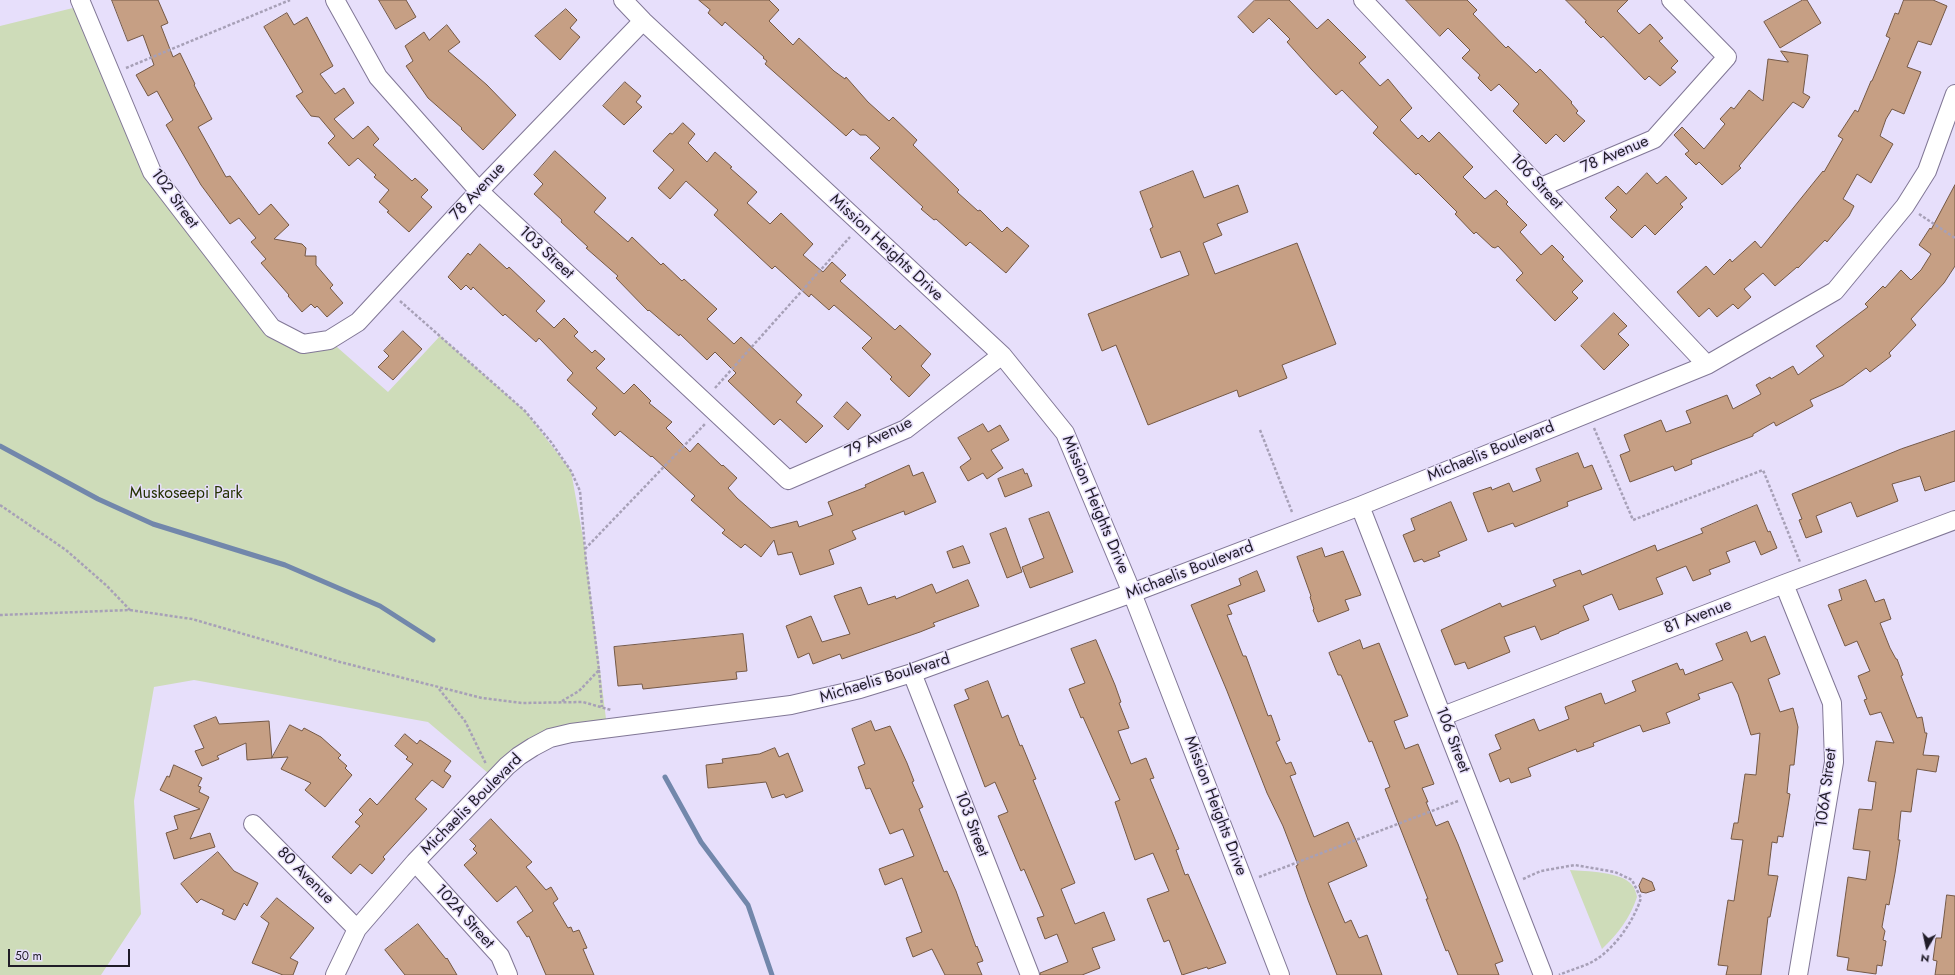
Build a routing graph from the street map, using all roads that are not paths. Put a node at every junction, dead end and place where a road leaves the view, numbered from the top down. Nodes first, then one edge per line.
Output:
1 (80, 0) edge
2 (335, 0) edge
3 (623, 0) edge
4 (1363, 0) edge
5 (1671, 0) edge
6 (643, 21) junction
7 (1955, 94) edge
8 (1541, 187) junction
9 (479, 191) junction
10 (303, 344) joint
11 (1002, 355) junction
12 (1707, 365) junction
13 (788, 480) joint
14 (1360, 506) junction
15 (1955, 520) edge
16 (1784, 584) junction
17 (1132, 594) junction
18 (912, 673) junction
19 (1443, 716) junction
20 (253, 824) dead end
21 (415, 862) junction
22 (357, 929) junction
23 (335, 975) edge
24 (508, 975) edge
25 (1030, 975) edge
26 (1280, 975) edge
27 (1543, 975) edge
28 (1798, 975) edge

1 - 10 street, 102 Street
2 - 9 street, 103 Street
3 - 6 street, Mission Heights Drive
4 - 8 street, 106 Street
5 - 8 street, 78 Avenue
6 - 9 street, 78 Avenue
6 - 11 street, Mission Heights Drive
7 - 12 street, Michaelis Boulevard
8 - 12 street, 106 Street
9 - 10 street, 78 Avenue
9 - 13 street, 103 Street
11 - 13 street, 79 Avenue
11 - 17 street, Mission Heights Drive
12 - 14 street, Michaelis Boulevard
14 - 17 street, Michaelis Boulevard
14 - 19 street, 106 Street
15 - 16 street, 81 Avenue
16 - 19 street, 81 Avenue
16 - 28 street, 106A Street
17 - 18 street, Michaelis Boulevard
17 - 26 street, Mission Heights Drive
18 - 21 street, Michaelis Boulevard
18 - 25 street, 103 Street
19 - 27 street, 106 Street
20 - 22 street, 80 Avenue
21 - 22 street, Michaelis Boulevard
21 - 24 street, 102A Street
22 - 23 street

